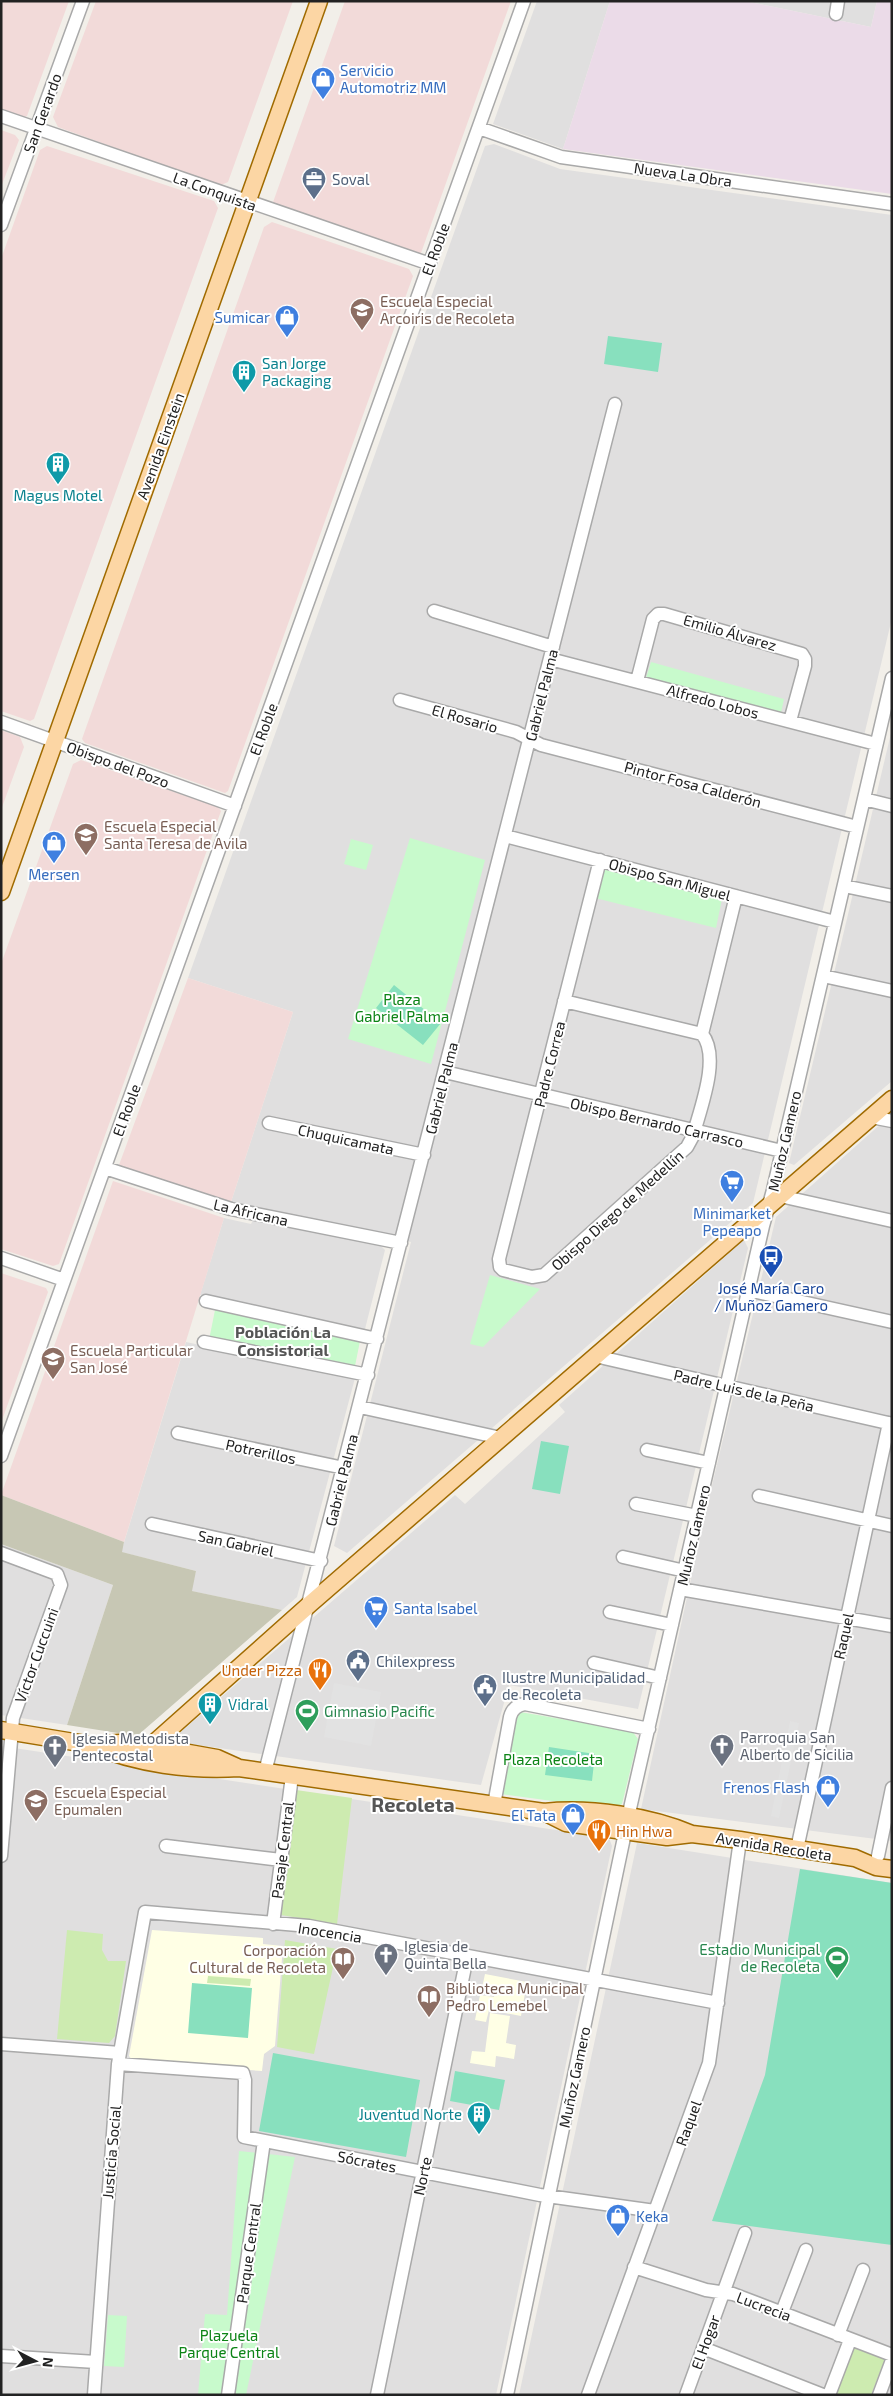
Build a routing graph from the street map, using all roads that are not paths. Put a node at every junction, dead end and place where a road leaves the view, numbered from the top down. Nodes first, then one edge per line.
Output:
1 (83, 1) edge
2 (319, 1) edge
3 (524, 1) edge
4 (1, 116) edge
5 (479, 128) junction
6 (37, 129) junction
7 (247, 202) junction
8 (892, 204) edge
9 (1, 225) edge
10 (430, 264) junction
11 (615, 404) dead end
12 (434, 611) dead end
13 (551, 653) junction
14 (892, 678) edge
15 (636, 681) junction
16 (400, 700) dead end
17 (1, 722) edge
18 (790, 722) junction
19 (530, 739) junction
20 (55, 741) junction
21 (876, 744) junction
22 (864, 800) junction
23 (235, 806) junction
24 (892, 806) edge
25 (857, 827) junction
26 (505, 836) junction
27 (600, 860) junction
28 (844, 886) junction
29 (1, 892) edge
30 (736, 896) junction
31 (892, 896) edge
32 (836, 922) junction
33 (823, 976) junction
34 (892, 991) edge
35 (564, 1001) junction
36 (702, 1034) junction
37 (445, 1072) junction
38 (541, 1095) junction
39 (892, 1099) edge
40 (872, 1117) junction
41 (892, 1121) edge
42 (268, 1123) dead end
43 (694, 1130) junction
44 (782, 1151) junction
45 (424, 1155) junction
46 (105, 1168) junction
47 (774, 1201) junction
48 (892, 1221) edge
49 (401, 1243) junction
50 (1, 1258) edge
51 (500, 1267) joint
52 (64, 1280) junction
53 (748, 1290) junction
54 (206, 1301) dead end
55 (892, 1322) edge
56 (377, 1339) junction
57 (204, 1342) dead end
58 (595, 1356) junction
59 (368, 1375) junction
60 (726, 1386) junction
61 (360, 1407) junction
62 (890, 1424) edge
63 (178, 1433) dead end
64 (501, 1438) junction
65 (647, 1450) dead end
66 (1, 1456) edge
67 (709, 1463) junction
68 (344, 1468) junction
69 (759, 1496) dead end
70 (636, 1504) dead end
71 (697, 1516) junction
72 (868, 1521) junction
73 (152, 1524) dead end
74 (892, 1526) edge
75 (1, 1553) edge
76 (623, 1557) dead end
77 (321, 1562) junction
78 (684, 1571) junction
79 (680, 1589) junction
80 (310, 1604) junction
81 (610, 1612) dead end
82 (847, 1618) junction
83 (672, 1625) junction
84 (892, 1626) edge
85 (594, 1663) dead end
86 (660, 1678) junction
87 (649, 1729) junction
88 (6, 1731) edge
89 (92, 1744) junction
90 (150, 1746) junction
91 (136, 1759) junction
92 (239, 1768) junction
93 (266, 1772) junction
94 (292, 1776) junction
95 (892, 1788) edge
96 (494, 1806) junction
97 (628, 1824) junction
98 (740, 1840) junction
99 (166, 1846) dead end
100 (797, 1849) junction
101 (1, 1856) edge
102 (885, 1857) edge
103 (855, 1858) junction
104 (281, 1860) junction
105 (892, 1869) edge
106 (145, 1912) joint
107 (273, 1924) junction
108 (466, 1957) junction
109 (594, 1981) junction
110 (718, 2004) junction
111 (1, 2044) edge
112 (119, 2059) junction
113 (264, 2140) junction
114 (423, 2172) junction
115 (549, 2197) junction
116 (655, 2212) junction
117 (745, 2233) dead end
118 (806, 2250) dead end
119 (634, 2267) junction
120 (863, 2270) dead end
121 (723, 2292) junction
122 (782, 2312) junction
123 (844, 2337) junction
124 (703, 2348) junction
125 (892, 2355) edge
126 (1, 2356) edge
127 (892, 2360) edge
128 (96, 2362) junction
129 (94, 2395) edge
130 (228, 2395) edge
131 (377, 2395) edge
132 (507, 2395) edge
133 (588, 2395) edge
134 (686, 2395) edge
135 (823, 2395) edge
136 (829, 2395) edge
137 (879, 2395) edge

1 - 6 street, San Gerardo
2 - 7 main road, Avenida Einstein
3 - 5 street, El Roble
4 - 6 street, La Conquista
5 - 8 street, Nueva La Obra
5 - 10 street, El Roble
6 - 7 street, La Conquista
6 - 9 street, San Gerardo
7 - 10 street, La Conquista
7 - 20 main road, Avenida Einstein
10 - 23 street, El Roble
11 - 13 street, Gabriel Palma
12 - 13 street, Alfredo Lobos
13 - 15 street, Alfredo Lobos
13 - 19 street, Gabriel Palma
14 - 21 street, Muñoz Gamero
15 - 18 street, Alfredo Lobos
15 - 18 street, Emilio Álvarez
16 - 19 street, El Rosario
17 - 20 street, Obispo del Pozo
18 - 21 street, Alfredo Lobos
19 - 25 street, Pintor Fosa Calderón
19 - 26 street, Gabriel Palma
20 - 23 street, Obispo del Pozo
20 - 29 main road, Avenida Einstein
21 - 22 street, Muñoz Gamero
22 - 24 street
22 - 25 street, Muñoz Gamero
23 - 46 street, El Roble
25 - 28 street, Muñoz Gamero
26 - 27 street, Obispo San Miguel
26 - 37 street, Gabriel Palma
27 - 30 street, Obispo San Miguel
27 - 35 street, Padre Correa
28 - 31 street
28 - 32 street, Muñoz Gamero
30 - 32 street, Obispo San Miguel
30 - 36 street
32 - 33 street, Muñoz Gamero
33 - 34 street
33 - 44 street, Muñoz Gamero
35 - 36 street
35 - 38 street, Padre Correa
36 - 43 street, Obispo Diego de Medellín
37 - 38 street, Obispo Bernardo Carrasco
37 - 45 street, Gabriel Palma
38 - 43 street, Obispo Bernardo Carrasco
38 - 51 street, Padre Correa
39 - 40 main road
40 - 41 street
40 - 47 main road
42 - 45 street, Chuquicamata
43 - 44 street, Obispo Bernardo Carrasco
43 - 51 street, Obispo Diego de Medellín
44 - 47 street, Muñoz Gamero
45 - 49 street, Gabriel Palma
46 - 49 street, La Africana
46 - 52 street, El Roble
47 - 48 street
47 - 53 street, Muñoz Gamero
47 - 58 main road
49 - 56 street, Gabriel Palma
50 - 52 street
52 - 66 street, El Roble
53 - 55 street
53 - 60 street, Muñoz Gamero
54 - 56 street
56 - 59 street, Gabriel Palma
57 - 59 street
58 - 60 street, Padre Luis de la Peña
58 - 64 main road
59 - 61 street, Gabriel Palma
60 - 62 street, Padre Luis de la Peña
60 - 67 street, Muñoz Gamero
61 - 64 street
61 - 68 street, Gabriel Palma
62 - 72 street, Raquel
63 - 68 street, Potrerillos
64 - 80 main road
65 - 67 street
67 - 71 street, Muñoz Gamero
68 - 77 street, Gabriel Palma
69 - 72 street
70 - 71 street
71 - 78 street, Muñoz Gamero
72 - 74 street
72 - 82 street, Raquel
73 - 77 street, San Gabriel
75 - 88 street, Víctor Cuccuini
76 - 78 street
77 - 80 street, Gabriel Palma
78 - 79 street, Muñoz Gamero
79 - 82 street
79 - 83 street, Muñoz Gamero
80 - 90 main road
80 - 93 street, Gabriel Palma
81 - 83 street
82 - 84 street
82 - 100 street, Raquel
83 - 86 street, Muñoz Gamero
85 - 86 street
86 - 87 street, Muñoz Gamero
87 - 96 street
87 - 97 street, Muñoz Gamero
88 - 89 main road, Avenida Recoleta
88 - 101 street, Víctor Cuccuini
89 - 90 main road, Avenida Recoleta
89 - 91 main road, Avenida Recoleta
90 - 91 main road
90 - 92 main road, Avenida Recoleta
91 - 92 main road, Avenida Recoleta
92 - 93 main road, Avenida Recoleta
93 - 94 main road, Avenida Recoleta
94 - 96 main road, Avenida Recoleta
94 - 104 street, Pasaje Central
95 - 102 street
96 - 97 main road, Avenida Recoleta
97 - 98 main road, Avenida Recoleta
97 - 109 street, Muñoz Gamero
98 - 100 main road, Avenida Recoleta
98 - 110 street, Raquel
99 - 104 street
100 - 103 main road, Avenida Recoleta
102 - 103 main road, Avenida Recoleta
103 - 105 main road, Avenida Recoleta
104 - 107 street, Pasaje Central
106 - 107 street, Inocencia
106 - 112 street, Justicia Social
107 - 108 street, Inocencia
108 - 109 street, Inocencia
108 - 114 street, Norte
109 - 110 street, Inocencia
109 - 115 street, Muñoz Gamero
110 - 116 street, Raquel
111 - 112 street
112 - 113 street, Sócrates
112 - 128 street, Justicia Social
113 - 114 street, Sócrates
113 - 130 street, Parque Central
114 - 115 street, Sócrates
114 - 131 street, Norte
115 - 116 street
115 - 132 street, Muñoz Gamero
116 - 119 street, Raquel
117 - 121 street, El Hogar
118 - 122 street
119 - 121 street, Lucrecia
119 - 133 street, Raquel
120 - 123 street
121 - 122 street, Lucrecia
121 - 124 street, El Hogar
122 - 123 street, Lucrecia
123 - 125 street, Lucrecia
123 - 136 street
124 - 134 street, El Hogar
124 - 135 street
126 - 128 street
127 - 137 street
128 - 129 street, Justicia Social

